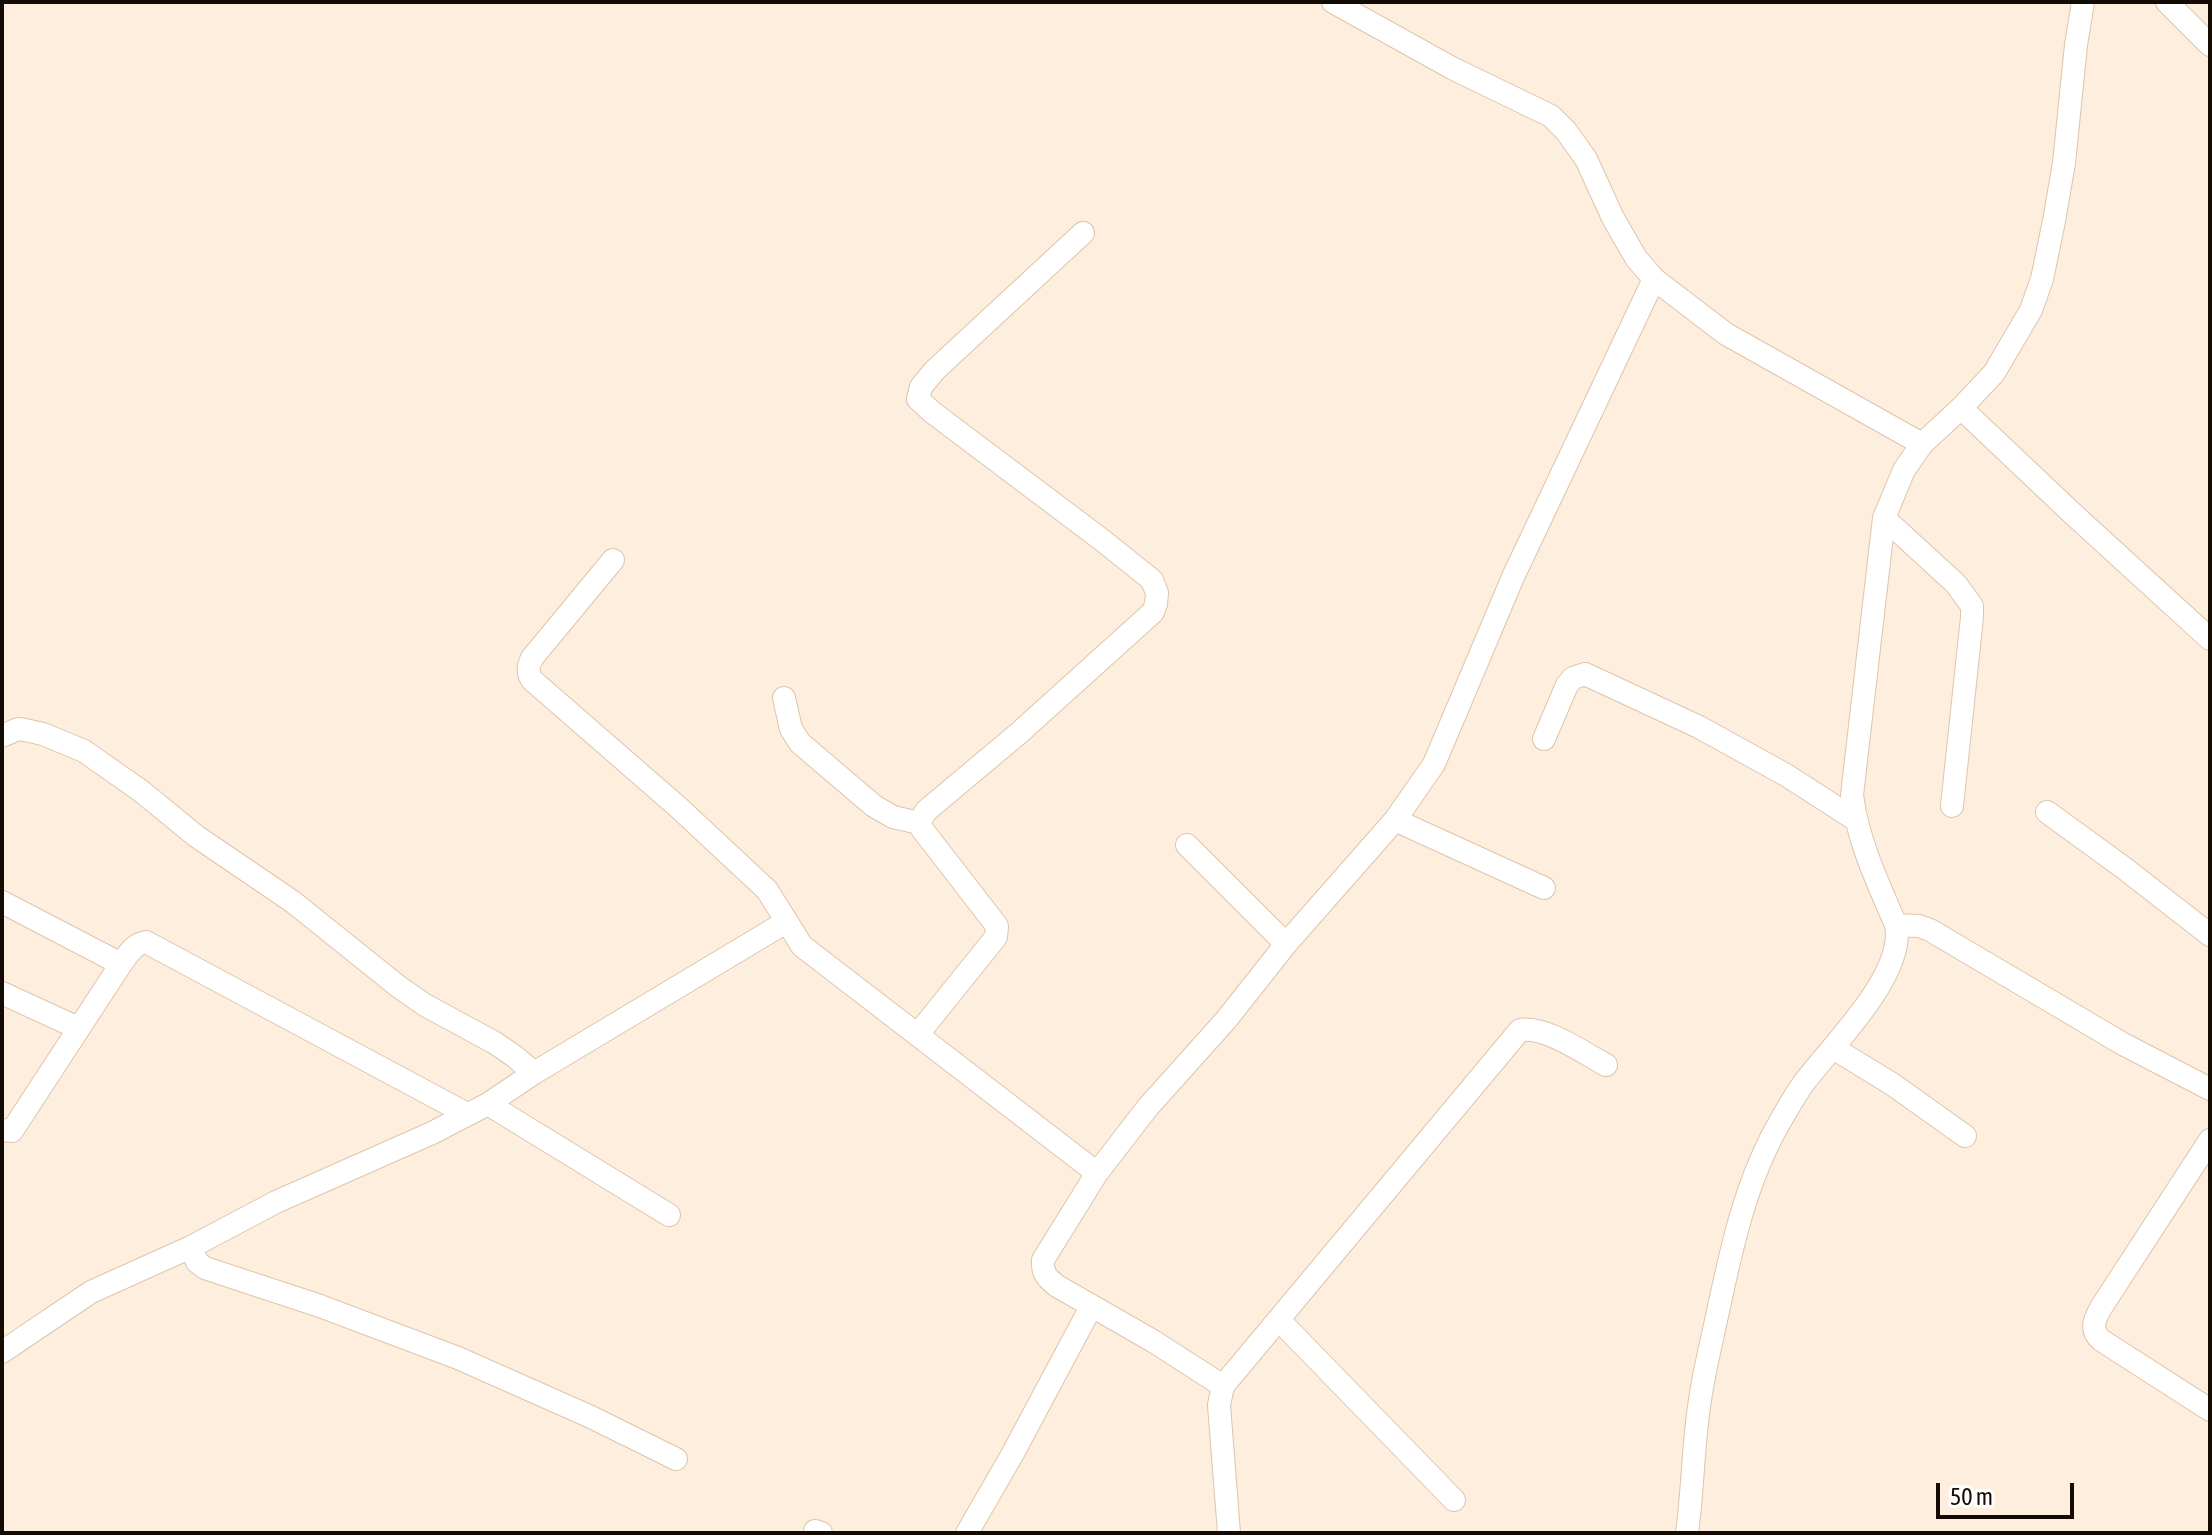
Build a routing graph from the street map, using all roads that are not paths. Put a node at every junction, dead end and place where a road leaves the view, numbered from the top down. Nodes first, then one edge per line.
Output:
1 (1333, 2) edge
2 (2083, 2) edge
3 (2167, 2) edge
4 (2210, 45) edge
5 (1083, 233) dead end
6 (1654, 279) junction
7 (1961, 408) junction
8 (1922, 444) junction
9 (1884, 518) junction
10 (613, 560) dead end
11 (2210, 639) edge
12 (784, 698) dead end
13 (2, 736) edge
14 (1544, 739) dead end
15 (1952, 806) dead end
16 (2047, 812) dead end
17 (1395, 820) junction
18 (1856, 820) junction
19 (919, 823) junction
20 (1187, 845) dead end
21 (1544, 888) dead end
22 (2, 902) edge
23 (786, 922) junction
24 (1896, 925) junction
25 (2210, 935) edge
26 (1286, 944) junction
27 (121, 964) junction
28 (2, 993) edge
29 (78, 1028) junction
30 (918, 1034) junction
31 (1833, 1048) junction
32 (1606, 1065) dead end
33 (534, 1073) junction
34 (2210, 1089) edge
35 (488, 1104) junction
36 (467, 1114) junction
37 (2, 1130) edge
38 (1965, 1136) dead end
39 (2210, 1140) edge
40 (1097, 1173) junction
41 (669, 1215) dead end
42 (191, 1247) junction
43 (1091, 1307) junction
44 (1279, 1320) junction
45 (2, 1352) edge
46 (1223, 1386) junction
47 (2210, 1410) edge
48 (676, 1459) dead end
49 (1454, 1500) dead end
50 (967, 1533) edge
51 (1229, 1533) edge
52 (1687, 1533) edge

1 - 6 street
2 - 7 street
3 - 4 street
5 - 19 street
6 - 8 street
6 - 17 street
7 - 8 street
7 - 11 street
8 - 9 street
9 - 15 street
9 - 18 street
10 - 23 street
12 - 19 street
13 - 33 street
14 - 18 street
16 - 25 street
17 - 21 street
17 - 26 street
18 - 24 street
19 - 30 street
20 - 26 street
22 - 27 street
23 - 30 street
23 - 33 street
24 - 31 street
24 - 34 street
26 - 40 street
27 - 29 street
27 - 36 street
28 - 29 street
29 - 37 street
30 - 40 street
31 - 38 street
31 - 52 street
32 - 44 street
33 - 35 street
35 - 36 street
35 - 41 street
36 - 42 street
39 - 47 street
40 - 43 street
42 - 45 street
42 - 48 street
43 - 46 street
43 - 50 street
44 - 46 street
44 - 49 street
46 - 51 street

